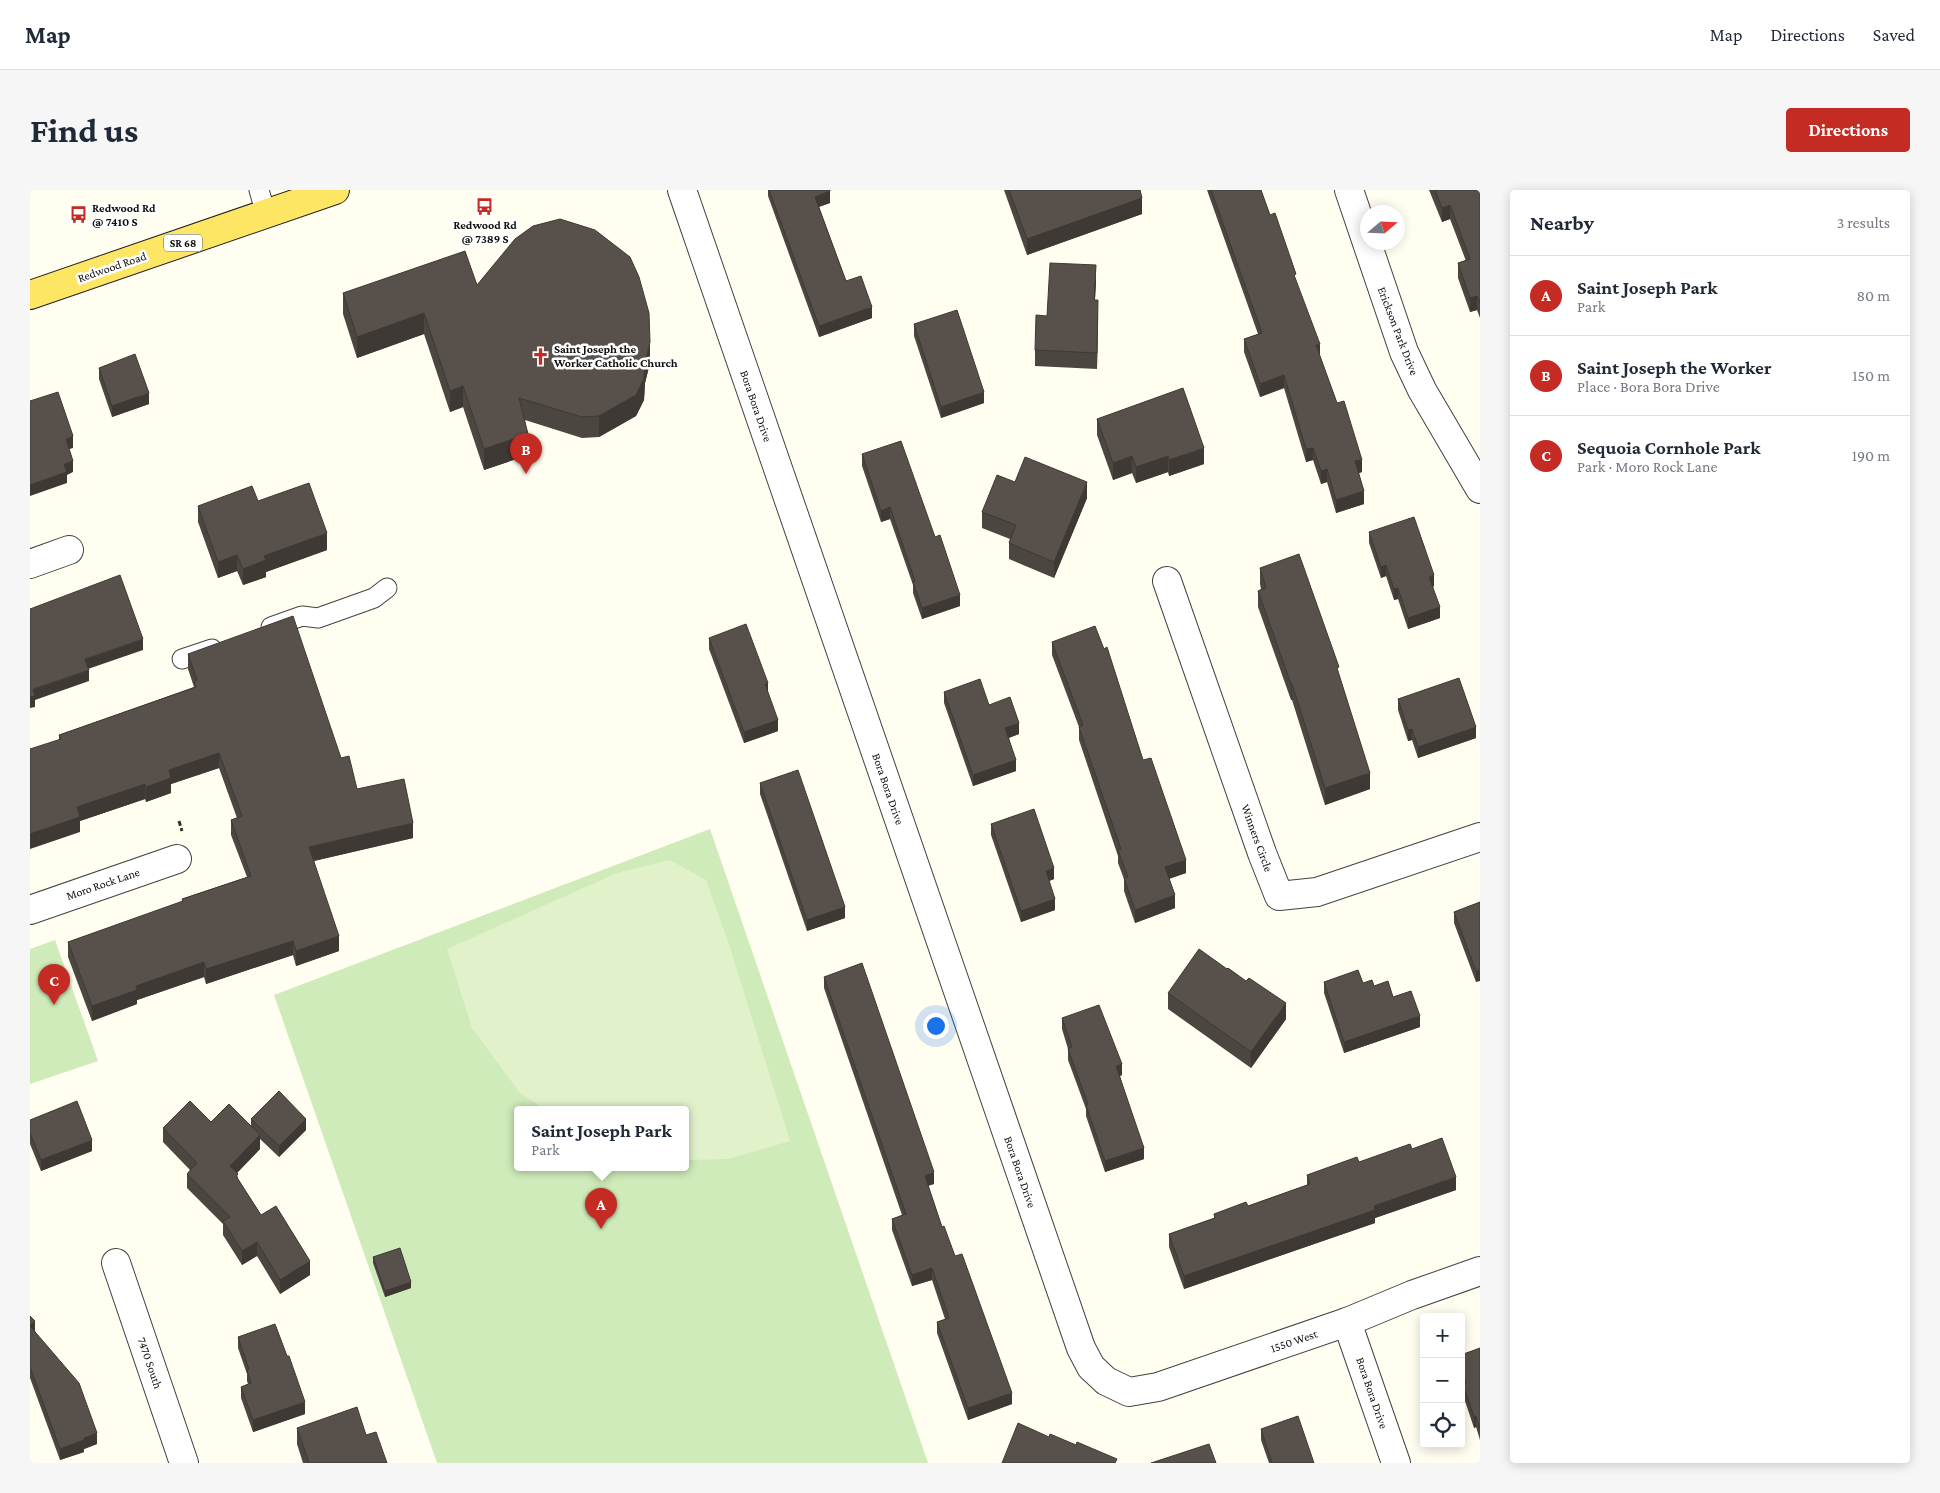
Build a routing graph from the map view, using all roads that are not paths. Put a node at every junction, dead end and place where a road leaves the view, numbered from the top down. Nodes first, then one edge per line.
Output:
1 (335, 190) edge
2 (682, 190) edge
3 (1349, 190) edge
4 (263, 202) edge
5 (30, 295) edge
6 (1480, 489) edge
7 (69, 550) dead end
8 (30, 564) edge
9 (1167, 581) dead end
10 (386, 588) dead end
11 (256, 632) edge
12 (228, 642) edge
13 (182, 659) dead end
14 (1480, 836) edge
15 (177, 859) dead end
16 (30, 910) edge
17 (116, 1263) dead end
18 (1480, 1271) edge
19 (1347, 1322) junction
20 (1106, 1381) joint
21 (184, 1463) edge
22 (1396, 1463) edge

1 - 4 main road, Redwood Road / SR 68
2 - 20 street, Bora Bora Drive
3 - 6 street, Erickson Park Drive
4 - 5 main road, Redwood Road / SR 68
7 - 8 street
9 - 14 street, Winners Circle
10 - 11 lane
12 - 13 lane
15 - 16 street, Moro Rock Lane
17 - 21 street, 7470 South
18 - 19 street, 1550 West
19 - 20 street, 1550 West
19 - 22 street, Bora Bora Drive

